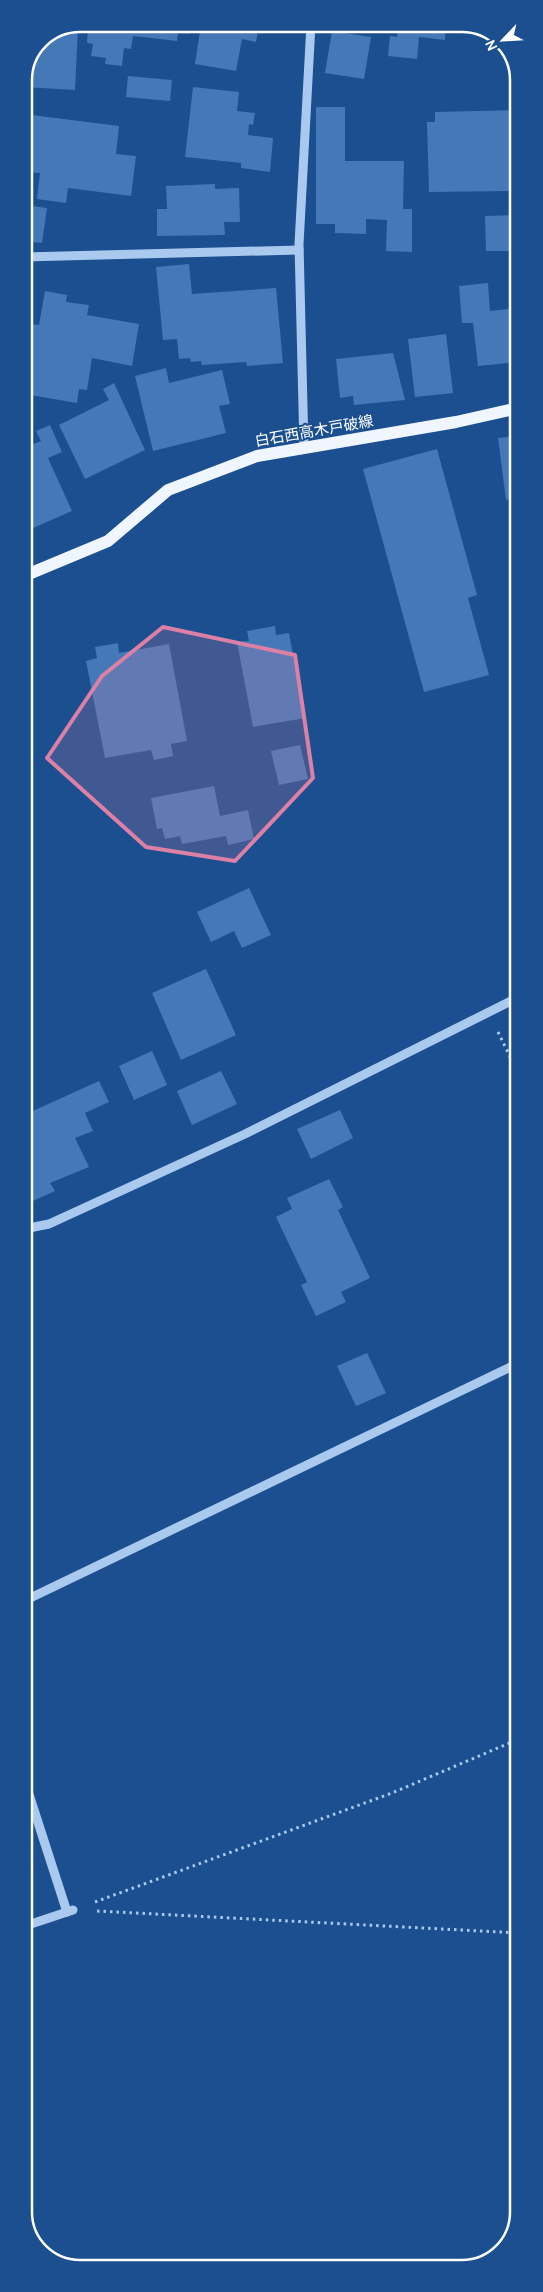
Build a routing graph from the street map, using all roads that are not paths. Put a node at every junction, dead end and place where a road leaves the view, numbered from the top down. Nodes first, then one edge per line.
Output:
1 (311, 33) edge
2 (299, 250) junction
3 (33, 257) edge
4 (510, 410) edge
5 (304, 448) junction
6 (33, 572) edge
7 (510, 1001) edge
8 (33, 1227) edge
9 (510, 1367) edge
10 (33, 1597) edge
11 (33, 1805) edge
12 (33, 1923) edge

1 - 2 street
2 - 3 street
2 - 5 street
4 - 5 main road, 白石西高木戸破線
5 - 6 main road, 白石西高木戸破線
7 - 8 street
9 - 10 street
11 - 12 street

